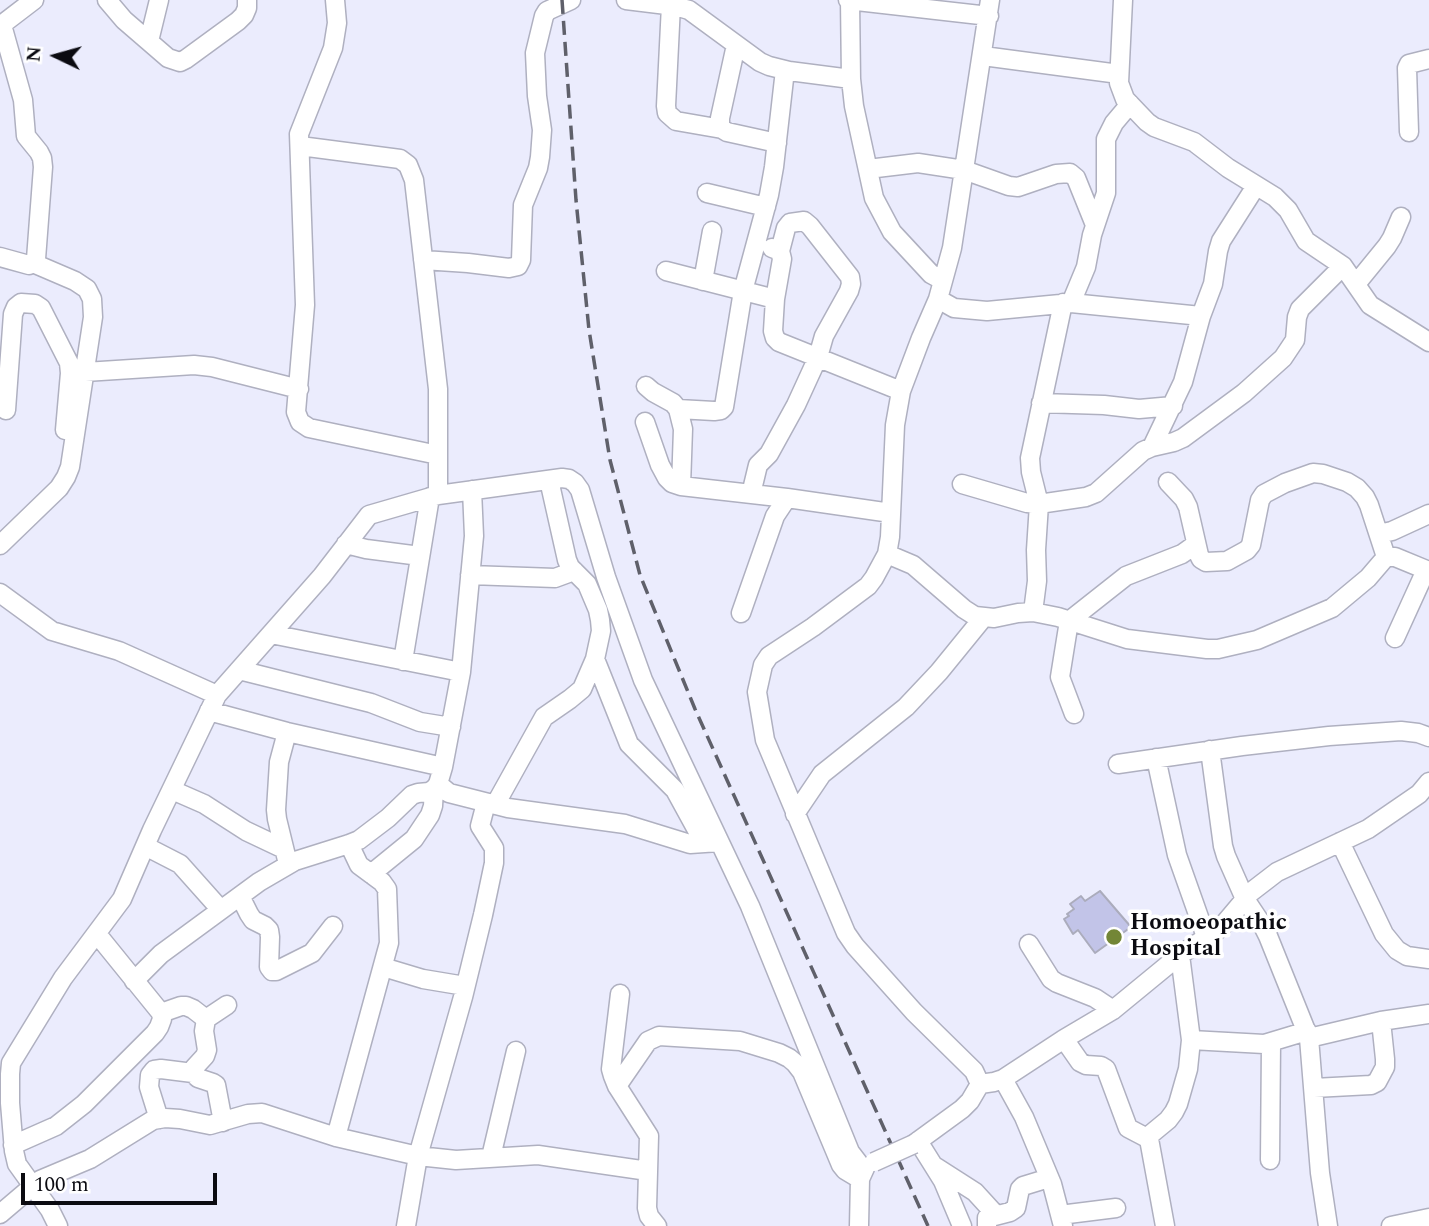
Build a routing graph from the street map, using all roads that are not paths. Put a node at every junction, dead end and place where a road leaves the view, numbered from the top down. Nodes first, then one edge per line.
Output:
1 (34, 0) edge
2 (107, 0) edge
3 (159, 0) edge
4 (247, 0) edge
5 (335, 0) edge
6 (626, 0) edge
7 (849, 0) edge
8 (1123, 0) edge
9 (561, 2) edge
10 (671, 5) junction
11 (990, 8) edge
12 (1, 26) edge
13 (149, 41) junction
14 (736, 45) junction
15 (982, 56) junction
16 (1429, 59) edge
17 (785, 70) junction
18 (1119, 74) junction
19 (851, 79) junction
20 (1130, 104) junction
21 (722, 129) junction
22 (1409, 132) dead end
23 (777, 143) junction
24 (300, 146) junction
25 (868, 169) junction
26 (964, 170) junction
27 (1256, 186) junction
28 (708, 193) dead end
29 (766, 207) junction
30 (1401, 217) dead end
31 (1095, 225) junction
32 (712, 231) dead end
33 (757, 243) junction
34 (780, 251) junction
35 (0, 257) edge
36 (424, 260) junction
37 (33, 263) junction
38 (1343, 266) junction
39 (666, 271) dead end
40 (943, 280) junction
41 (703, 281) junction
42 (1356, 284) junction
43 (743, 291) junction
44 (775, 299) junction
45 (938, 299) junction
46 (1067, 303) junction
47 (1201, 316) junction
48 (1429, 342) edge
49 (818, 357) junction
50 (85, 372) junction
51 (646, 386) dead end
52 (299, 389) junction
53 (901, 391) junction
54 (1041, 402) junction
55 (1173, 406) junction
56 (678, 409) junction
57 (6, 410) dead end
58 (645, 422) dead end
59 (73, 446) junction
60 (1152, 447) junction
61 (438, 455) junction
62 (549, 480) junction
63 (1168, 482) dead end
64 (962, 484) dead end
65 (681, 486) junction
66 (472, 490) junction
67 (751, 494) junction
68 (435, 496) junction
69 (787, 498) junction
70 (1039, 504) junction
71 (891, 513) junction
72 (1429, 514) edge
73 (1379, 534) junction
74 (346, 544) junction
75 (1196, 544) junction
76 (0, 545) edge
77 (887, 554) junction
78 (421, 556) junction
79 (1386, 557) junction
80 (1428, 570) edge
81 (574, 571) junction
82 (470, 575) junction
83 (0, 593) edge
84 (1033, 612) junction
85 (740, 613) dead end
86 (983, 618) junction
87 (1069, 621) junction
88 (271, 634) junction
89 (1395, 638) dead end
90 (595, 659) junction
91 (403, 661) junction
92 (239, 670) junction
93 (461, 672) junction
94 (217, 695) junction
95 (209, 711) junction
96 (1074, 714) dead end
97 (451, 727) junction
98 (287, 732) junction
99 (1429, 737) edge
100 (1210, 750) junction
101 (1156, 758) junction
102 (1118, 764) dead end
103 (438, 780) junction
104 (172, 790) junction
105 (1426, 791) edge
106 (491, 804) junction
107 (795, 814) junction
108 (1340, 842) junction
109 (712, 843) junction
110 (349, 844) junction
111 (145, 846) junction
112 (286, 856) junction
113 (371, 874) junction
114 (240, 896) junction
115 (1245, 899) junction
116 (221, 910) junction
117 (333, 926) dead end
118 (97, 934) junction
119 (1206, 937) junction
120 (1029, 944) dead end
121 (1180, 955) junction
122 (1429, 959) edge
123 (383, 967) junction
124 (134, 981) junction
125 (465, 986) junction
126 (620, 994) dead end
127 (227, 1005) dead end
128 (1113, 1010) junction
129 (161, 1013) junction
130 (1429, 1014) edge
131 (206, 1019) junction
132 (1381, 1021) junction
133 (1308, 1035) junction
134 (1064, 1039) junction
135 (1191, 1040) junction
136 (1271, 1043) junction
137 (516, 1051) dead end
138 (193, 1073) junction
139 (1003, 1079) junction
140 (980, 1084) junction
141 (5, 1085) edge
142 (617, 1086) junction
143 (1314, 1088) junction
144 (159, 1119) junction
145 (223, 1122) junction
146 (336, 1138) junction
147 (1149, 1139) junction
148 (916, 1142) junction
149 (13, 1144) junction
150 (418, 1156) junction
151 (491, 1157) junction
152 (1270, 1160) dead end
153 (936, 1167) junction
154 (866, 1170) junction
155 (648, 1171) junction
156 (1049, 1178) junction
157 (33, 1187) junction
158 (1116, 1208) dead end
159 (0, 1214) edge
160 (1429, 1218) edge
161 (991, 1220) edge
162 (1061, 1220) edge
163 (861, 1223) edge
164 (58, 1226) edge
165 (406, 1226) edge
166 (657, 1226) edge
167 (962, 1226) edge
168 (1165, 1226) edge
169 (1328, 1226) edge
170 (1391, 1226) edge

1 - 12 street
2 - 13 street
3 - 13 street
4 - 13 street
5 - 24 street
6 - 10 street
7 - 11 street
7 - 19 street
8 - 18 street
9 - 36 street
10 - 14 street
10 - 21 street
11 - 15 street
12 - 37 street
14 - 17 street
14 - 21 street
15 - 18 street
15 - 26 street
16 - 22 street
17 - 19 street
17 - 23 street
18 - 20 street
19 - 25 street
20 - 27 street
20 - 31 street
21 - 23 street
23 - 29 street
24 - 36 street
24 - 52 street
25 - 26 street
25 - 40 street
26 - 31 street
26 - 40 street
27 - 38 street
27 - 47 street
28 - 29 street
29 - 33 street
30 - 42 street
31 - 46 street
32 - 41 street
33 - 34 street
33 - 43 street
34 - 44 street
34 - 49 street
35 - 37 street
36 - 61 street
37 - 50 street
38 - 42 street
38 - 60 street
39 - 41 street
40 - 45 street
41 - 43 street
42 - 48 street
43 - 44 street
43 - 56 street
44 - 49 street
45 - 46 street
45 - 53 street
46 - 47 street
46 - 54 street
47 - 55 street
49 - 53 street
49 - 67 street
50 - 52 street
50 - 59 street
51 - 56 street
52 - 61 street
53 - 71 street
54 - 55 street
54 - 70 street
55 - 60 street
56 - 65 street
57 - 59 street
58 - 65 street
59 - 76 street
60 - 70 street
61 - 68 street
62 - 66 street
62 - 81 street
62 - 109 street
63 - 75 street
64 - 70 street
65 - 67 street
66 - 68 street
66 - 82 street
67 - 69 street
68 - 74 street
68 - 78 street
69 - 71 street
69 - 85 street
70 - 84 street
71 - 77 street
72 - 73 street
73 - 75 street
73 - 79 street
74 - 78 street
74 - 88 street
75 - 87 street
77 - 86 street
77 - 107 street
78 - 91 street
79 - 80 street
79 - 87 street
80 - 89 street
81 - 82 street
81 - 90 street
82 - 93 street
83 - 94 street
84 - 86 street
84 - 87 street
86 - 107 street
87 - 96 street
88 - 91 street
88 - 92 street
90 - 106 street
90 - 109 street
91 - 93 street
92 - 94 street
92 - 97 street
93 - 97 street
94 - 95 street
95 - 98 street
95 - 104 street
97 - 103 street
98 - 103 street
98 - 112 street
99 - 100 street
100 - 101 street
100 - 115 street
101 - 102 street
101 - 119 street
103 - 106 street
103 - 110 street
103 - 113 street
104 - 111 street
104 - 112 street
105 - 108 street
106 - 109 street
106 - 125 street
107 - 140 street
108 - 115 street
108 - 122 street
109 - 154 street
110 - 112 street
110 - 113 street
111 - 116 street
111 - 118 street
112 - 114 street
113 - 123 street
114 - 116 street
114 - 117 street
115 - 119 street
115 - 133 street
116 - 124 street
118 - 124 street
118 - 141 street
119 - 121 street
120 - 128 street
121 - 128 street
121 - 135 street
123 - 125 street
123 - 146 street
124 - 129 street
125 - 150 street
126 - 142 street
127 - 131 street
128 - 134 street
129 - 131 street
129 - 149 street
130 - 132 street
131 - 138 street
132 - 133 street
132 - 143 street
133 - 136 street
133 - 143 street
134 - 139 street
134 - 147 street
135 - 136 street
135 - 147 street
136 - 152 street
137 - 151 street
138 - 144 street
138 - 145 street
139 - 140 street
139 - 156 street
140 - 148 street
141 - 149 street
142 - 154 street
142 - 155 street
143 - 169 street
144 - 145 street
144 - 157 street
145 - 146 street
146 - 150 street
147 - 168 street
148 - 153 street
148 - 154 street, bridge
149 - 157 street
150 - 151 street
150 - 165 street
151 - 155 street
153 - 161 street
153 - 167 street
154 - 163 street
155 - 166 street
156 - 161 street
156 - 162 street
157 - 159 street
157 - 164 street
158 - 162 street
160 - 170 street

